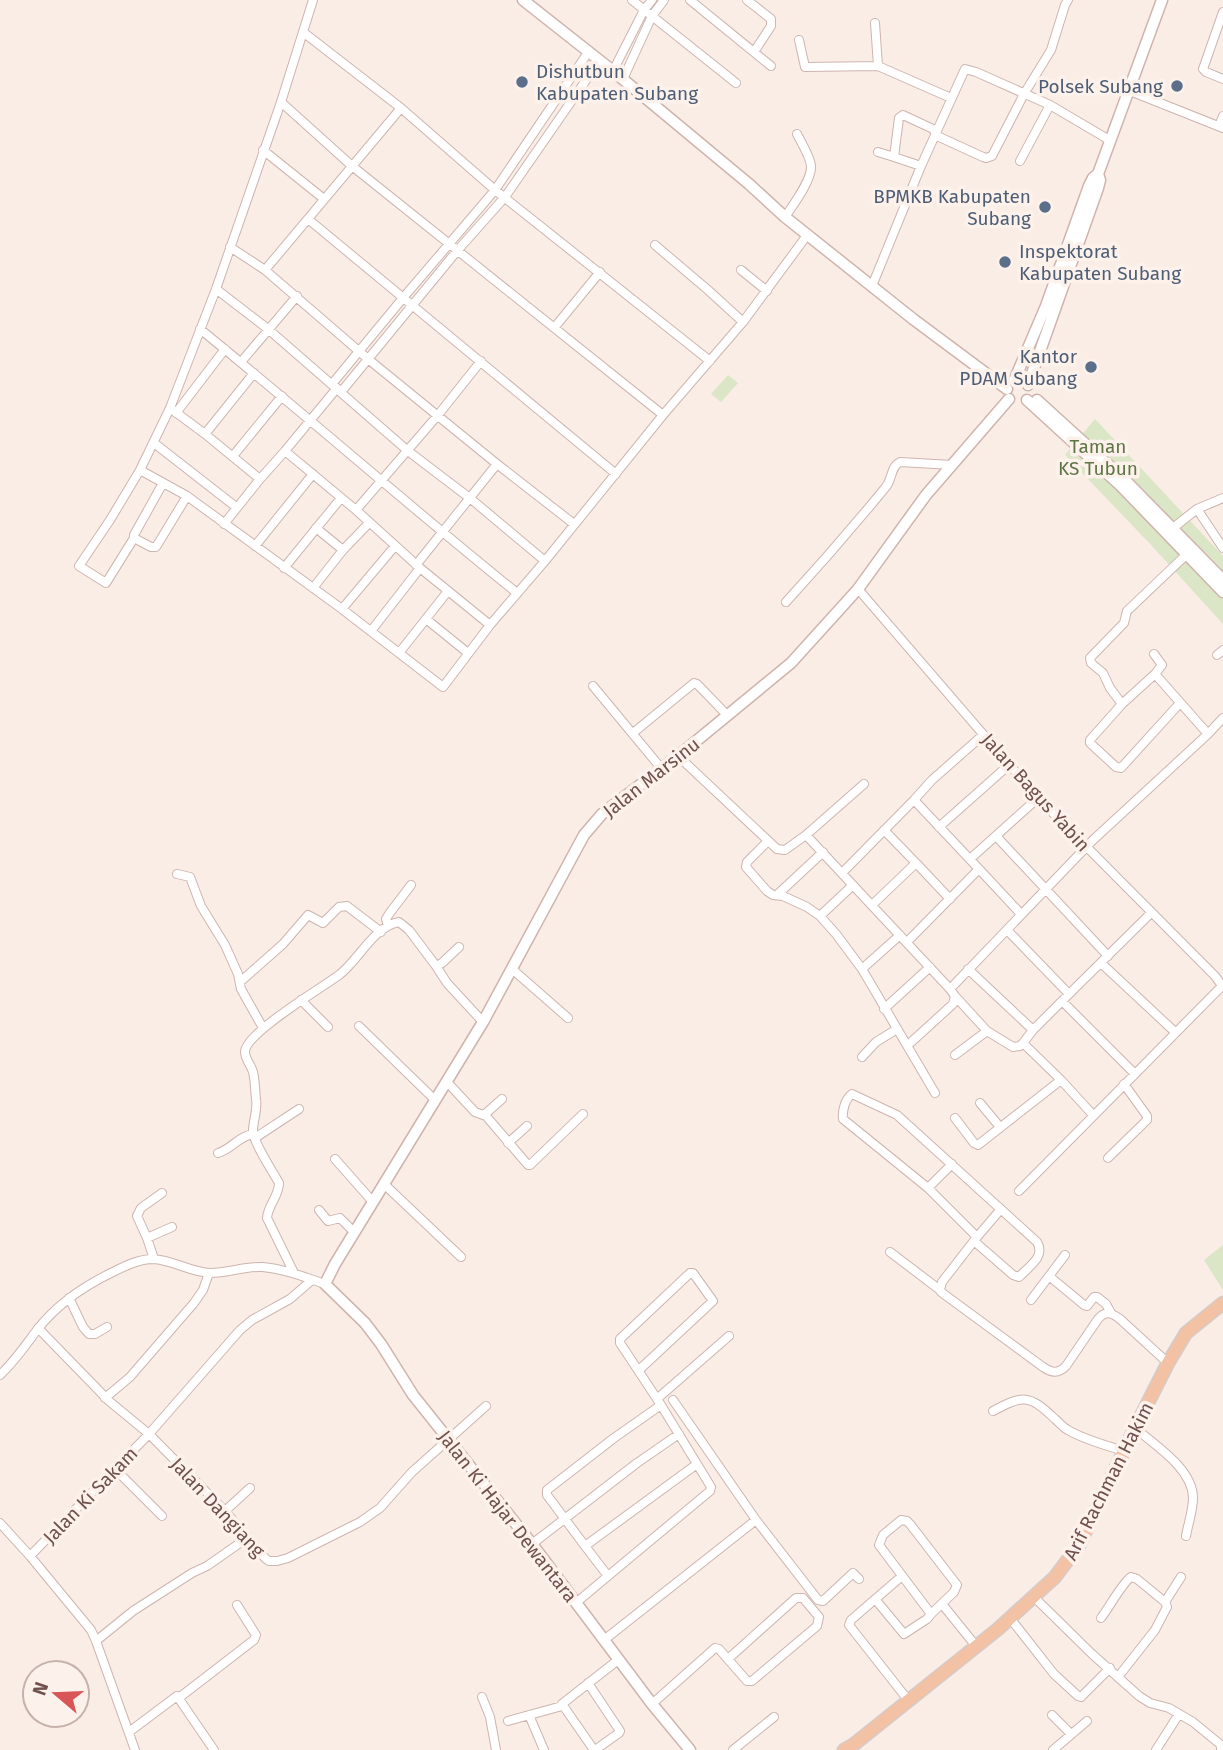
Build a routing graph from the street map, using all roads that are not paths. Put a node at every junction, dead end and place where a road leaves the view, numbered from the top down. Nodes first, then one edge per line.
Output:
1 (313, 0) edge
2 (523, 0) edge
3 (632, 0) edge
4 (652, 0) edge
5 (664, 0) edge
6 (690, 0) edge
7 (747, 0) edge
8 (1068, 0) edge
9 (1162, 0) edge
10 (1223, 12) edge
11 (648, 13) junction
12 (875, 23) dead end
13 (303, 32) junction
14 (799, 40) dead end
15 (589, 51) junction
16 (754, 52) junction
17 (600, 60) junction
18 (771, 65) dead end
19 (878, 65) junction
20 (613, 71) junction
21 (623, 79) junction
22 (1223, 79) edge
23 (736, 83) dead end
24 (1130, 91) junction
25 (1024, 94) junction
26 (951, 98) junction
27 (281, 102) junction
28 (1050, 105) junction
29 (401, 108) junction
30 (1223, 116) edge
31 (1221, 127) edge
32 (797, 134) dead end
33 (936, 134) junction
34 (1111, 141) junction
35 (264, 150) junction
36 (878, 152) dead end
37 (894, 157) junction
38 (1020, 161) dead end
39 (352, 166) junction
40 (921, 166) junction
41 (1098, 174) junction
42 (495, 190) junction
43 (505, 197) junction
44 (324, 199) junction
45 (785, 217) junction
46 (308, 219) junction
47 (808, 234) junction
48 (448, 244) junction
49 (655, 246) dead end
50 (230, 247) junction
51 (457, 251) junction
52 (265, 270) junction
53 (741, 270) dead end
54 (600, 272) junction
55 (872, 286) junction
56 (216, 289) junction
57 (767, 291) junction
58 (297, 296) junction
59 (403, 298) junction
60 (412, 305) junction
61 (743, 322) junction
62 (554, 328) junction
63 (200, 329) junction
64 (268, 329) junction
65 (225, 349) junction
66 (360, 350) junction
67 (368, 359) junction
68 (481, 361) junction
69 (710, 361) junction
70 (241, 362) junction
71 (254, 373) junction
72 (337, 388) junction
73 (1010, 390) junction
74 (1028, 393) junction
75 (282, 396) junction
76 (173, 410) junction
77 (438, 415) junction
78 (663, 415) junction
79 (310, 420) junction
80 (205, 434) junction
81 (154, 443) junction
82 (285, 451) junction
83 (408, 451) junction
84 (233, 456) junction
85 (497, 464) junction
86 (952, 465) junction
87 (140, 470) junction
88 (313, 474) junction
89 (616, 474) junction
90 (260, 479) junction
91 (381, 481) junction
92 (163, 484) junction
93 (187, 496) junction
94 (341, 498) junction
95 (1223, 498) edge
96 (471, 499) junction
97 (236, 507) junction
98 (1197, 509) junction
99 (356, 510) junction
100 (369, 523) junction
101 (224, 524) junction
102 (574, 524) junction
103 (316, 528) junction
104 (1173, 528) junction
105 (442, 532) junction
106 (134, 538) junction
107 (395, 546) junction
108 (255, 547) junction
109 (1223, 548) edge
110 (343, 550) junction
111 (1187, 554) junction
112 (545, 561) junction
113 (418, 566) junction
114 (284, 568) junction
115 (1223, 580) edge
116 (313, 588) junction
117 (858, 589) junction
118 (448, 592) junction
119 (1223, 592) edge
120 (517, 593) junction
121 (786, 603) dead end
122 (342, 609) junction
123 (426, 619) junction
124 (490, 625) junction
125 (371, 631) junction
126 (399, 653) junction
127 (468, 653) junction
128 (1154, 654) dead end
129 (1155, 674) junction
130 (593, 687) dead end
131 (1180, 703) junction
132 (1122, 704) junction
133 (727, 715) junction
134 (1223, 718) edge
135 (633, 733) junction
136 (1208, 734) junction
137 (984, 735) junction
138 (678, 756) junction
139 (1010, 764) junction
140 (662, 768) junction
141 (864, 785) dead end
142 (1038, 798) junction
143 (914, 800) junction
144 (939, 827) junction
145 (884, 830) junction
146 (806, 835) junction
147 (996, 836) junction
148 (768, 841) junction
149 (1086, 848) junction
150 (823, 852) junction
151 (970, 859) junction
152 (916, 863) junction
153 (979, 869) junction
154 (842, 873) junction
155 (177, 874) dead end
156 (411, 885) dead end
157 (853, 885) junction
158 (1045, 890) junction
159 (777, 895) junction
160 (950, 899) junction
161 (872, 905) junction
162 (1151, 913) junction
163 (1021, 914) junction
164 (820, 916) junction
165 (384, 929) junction
166 (1007, 930) junction
167 (900, 935) junction
168 (907, 942) junction
169 (459, 947) dead end
170 (1108, 956) junction
171 (1101, 963) junction
172 (436, 966) junction
173 (930, 967) junction
174 (512, 969) junction
175 (862, 969) junction
176 (968, 969) junction
177 (240, 982) junction
178 (1222, 986) edge
179 (952, 992) junction
180 (1066, 997) junction
181 (301, 1000) junction
182 (884, 1009) junction
183 (568, 1018) dead end
184 (483, 1022) junction
185 (359, 1026) dead end
186 (328, 1027) dead end
187 (263, 1028) junction
188 (897, 1029) junction
189 (1033, 1030) junction
190 (987, 1031) junction
191 (1175, 1032) junction
192 (1023, 1043) junction
193 (908, 1045) junction
194 (955, 1055) dead end
195 (862, 1057) dead end
196 (1135, 1074) junction
197 (1061, 1080) junction
198 (447, 1082) junction
199 (1124, 1084) junction
200 (935, 1093) dead end
201 (502, 1099) dead end
202 (435, 1100) junction
203 (980, 1102) dead end
204 (299, 1109) dead end
205 (583, 1114) dead end
206 (484, 1115) junction
207 (1093, 1115) junction
208 (956, 1118) dead end
209 (527, 1126) dead end
210 (1000, 1127) junction
211 (254, 1136) junction
212 (508, 1143) junction
213 (218, 1153) dead end
214 (1108, 1158) dead end
215 (335, 1159) dead end
216 (952, 1164) junction
217 (384, 1184) junction
218 (928, 1188) junction
219 (1019, 1191) dead end
220 (163, 1193) dead end
221 (373, 1202) junction
222 (1002, 1209) junction
223 (319, 1210) dead end
224 (172, 1227) dead end
225 (354, 1233) junction
226 (147, 1238) junction
227 (976, 1239) junction
228 (890, 1252) dead end
229 (1065, 1255) dead end
230 (461, 1257) dead end
231 (154, 1259) junction
232 (209, 1273) junction
233 (294, 1273) junction
234 (1049, 1276) junction
235 (312, 1280) junction
236 (325, 1284) junction
237 (940, 1290) junction
238 (69, 1297) junction
239 (1031, 1300) dead end
240 (1223, 1303) edge
241 (1111, 1313) junction
242 (107, 1327) dead end
243 (38, 1328) junction
244 (729, 1336) dead end
245 (1168, 1363) junction
246 (639, 1370) junction
247 (0, 1374) edge
248 (106, 1398) junction
249 (673, 1400) dead end
250 (659, 1402) junction
251 (486, 1406) dead end
252 (993, 1411) dead end
253 (1135, 1428) junction
254 (149, 1434) junction
255 (679, 1434) junction
256 (450, 1440) junction
257 (1124, 1451) junction
258 (697, 1464) junction
259 (115, 1469) junction
260 (250, 1488) dead end
261 (225, 1511) junction
262 (162, 1516) dead end
263 (565, 1519) junction
264 (756, 1520) junction
265 (0, 1522) edge
266 (1186, 1536) dead end
267 (247, 1538) junction
268 (532, 1544) junction
269 (585, 1546) junction
270 (30, 1556) junction
271 (608, 1576) junction
272 (902, 1576) junction
273 (1181, 1577) dead end
274 (859, 1579) dead end
275 (1034, 1597) junction
276 (875, 1599) junction
277 (577, 1602) junction
278 (1165, 1602) junction
279 (942, 1604) junction
280 (237, 1605) dead end
281 (931, 1614) junction
282 (1010, 1618) junction
283 (1101, 1618) dead end
284 (96, 1640) junction
285 (604, 1640) junction
286 (976, 1646) junction
287 (728, 1659) junction
288 (618, 1660) junction
289 (1110, 1668) junction
290 (1118, 1677) junction
291 (588, 1683) junction
292 (180, 1697) junction
293 (482, 1697) dead end
294 (908, 1700) junction
295 (652, 1704) junction
296 (562, 1706) junction
297 (1179, 1714) junction
298 (529, 1715) junction
299 (1052, 1715) dead end
300 (774, 1717) dead end
301 (508, 1721) dead end
302 (1087, 1721) dead end
303 (129, 1732) junction
304 (1071, 1734) junction
305 (135, 1750) edge
306 (214, 1750) edge
307 (496, 1750) edge
308 (544, 1750) edge
309 (595, 1750) edge
310 (690, 1750) edge
311 (733, 1750) edge
312 (846, 1750) edge
313 (1053, 1750) edge
314 (1156, 1750) edge
315 (1221, 1750) edge

1 - 13 street
2 - 15 street
3 - 11 street
4 - 11 street
5 - 11 street
6 - 16 street
7 - 16 street
8 - 25 street
9 - 24 street
10 - 22 street
11 - 20 street
11 - 21 street
11 - 23 street
12 - 19 street
13 - 27 street
13 - 29 street
14 - 19 street
15 - 17 street
15 - 42 street
16 - 18 street
17 - 20 street
17 - 43 street
19 - 26 street
20 - 21 street
21 - 45 street
24 - 31 street
24 - 34 street
25 - 26 street
25 - 28 street
25 - 33 street
26 - 33 street
27 - 35 street
27 - 39 street
28 - 34 street
28 - 38 street
29 - 39 street
29 - 42 street
30 - 31 street
32 - 45 street
33 - 37 street
33 - 40 street
34 - 41 street
35 - 44 street
35 - 50 street
36 - 37 street
37 - 40 street
39 - 44 street
39 - 48 street
40 - 55 street
41 - 73 street, Jalan Marsinu
41 - 74 street
42 - 43 street
42 - 48 street
43 - 51 street
43 - 54 street
44 - 46 street
45 - 47 street
46 - 52 street
46 - 59 street
47 - 55 street
47 - 57 street
48 - 51 street
48 - 59 street
49 - 61 street
50 - 52 street
50 - 56 street
51 - 60 street
51 - 62 street
52 - 58 street
53 - 57 street
54 - 62 street
54 - 69 street
55 - 73 street
56 - 63 street
56 - 64 street
57 - 61 street
58 - 64 street
58 - 66 street
59 - 60 street
59 - 66 street
60 - 67 street
60 - 68 street
61 - 69 street
62 - 78 street
63 - 65 street
63 - 76 street
64 - 70 street
64 - 72 street
65 - 70 street
65 - 76 street
66 - 67 street
66 - 72 street
67 - 72 street
67 - 77 street
68 - 77 street
68 - 89 street
69 - 78 street
70 - 71 street
71 - 75 street
71 - 80 street
72 - 79 street
72 - 83 street
73 - 74 street
73 - 74 street
73 - 86 street, Jalan Marsinu
74 - 104 street
74 - 111 street
75 - 79 street
75 - 84 street
76 - 80 street
76 - 81 street
77 - 83 street
77 - 85 street
78 - 89 street
79 - 82 street
79 - 91 street
80 - 84 street
81 - 87 street
81 - 97 street
82 - 88 street
82 - 90 street
83 - 91 street
83 - 96 street
84 - 90 street
85 - 96 street
85 - 102 street
86 - 117 street, Jalan Marsinu
86 - 121 street
87 - 92 street
87 - 106 street
88 - 94 street
88 - 108 street
89 - 102 street
90 - 97 street
91 - 99 street
91 - 105 street
92 - 93 street
92 - 106 street
93 - 101 street
93 - 106 street
94 - 99 street
94 - 103 street
95 - 98 street
96 - 105 street
96 - 112 street
97 - 101 street
98 - 104 street
98 - 109 street
99 - 100 street
100 - 107 street
100 - 110 street
101 - 108 street
102 - 112 street
103 - 110 street
103 - 114 street
104 - 115 street
105 - 113 street
105 - 120 street
107 - 113 street
107 - 122 street
108 - 114 street
110 - 116 street
111 - 119 street
111 - 132 street
112 - 120 street
113 - 118 street
113 - 125 street
114 - 116 street
116 - 122 street
117 - 133 street, Jalan Marsinu
117 - 137 street, Jalan Bagus Yabin
118 - 123 street
118 - 124 street
120 - 124 street
122 - 125 street
123 - 126 street
123 - 127 street
124 - 127 street
125 - 126 street
126 - 127 street
128 - 129 street
129 - 131 street
129 - 132 street
130 - 135 street
131 - 132 street
131 - 136 street
133 - 135 street
133 - 138 street, Jalan Marsinu
134 - 136 street
135 - 140 street
136 - 149 street
137 - 139 street, Jalan Bagus Yabin
137 - 143 street
138 - 140 street, Jalan Marsinu
138 - 148 street
139 - 142 street, Jalan Bagus Yabin
139 - 144 street
140 - 174 street, Jalan Marsinu
141 - 146 street
142 - 147 street
142 - 149 street, Jalan Bagus Yabin
143 - 144 street
143 - 145 street
144 - 151 street
145 - 152 street
145 - 154 street
146 - 148 street
146 - 150 street
147 - 151 street
147 - 158 street
148 - 159 street
149 - 158 street
149 - 162 street, Jalan Bagus Yabin
150 - 154 street
150 - 159 street
151 - 153 street
152 - 160 street
152 - 161 street
153 - 160 street
153 - 163 street
154 - 157 street
155 - 177 street
156 - 165 street
157 - 161 street
157 - 164 street
158 - 163 street
158 - 170 street
159 - 164 street
160 - 168 street
161 - 167 street
162 - 170 street
162 - 178 street, Jalan Bagus Yabin
163 - 166 street
164 - 175 street
165 - 172 street
165 - 177 street
165 - 181 street
166 - 176 street
166 - 180 street
167 - 168 street
167 - 175 street
168 - 173 street
169 - 172 street
170 - 171 street
171 - 180 street
171 - 191 street
172 - 184 street
173 - 179 street
173 - 182 street
174 - 183 street
174 - 184 street, Jalan Marsinu
175 - 182 street
176 - 179 street
176 - 189 street
177 - 187 street
178 - 191 street
179 - 190 street
179 - 193 street
180 - 189 street
180 - 196 street
181 - 186 street
181 - 187 street
182 - 188 street
184 - 198 street, Jalan Marsinu
185 - 202 street
187 - 211 street
188 - 193 street
188 - 195 street
189 - 192 street
190 - 192 street
190 - 194 street
191 - 196 street
192 - 197 street
193 - 200 street
196 - 199 street
197 - 207 street
197 - 210 street
198 - 202 street, Jalan Marsinu
198 - 206 street
199 - 207 street
199 - 214 street
201 - 206 street
202 - 217 street, Jalan Marsinu
203 - 210 street
204 - 211 street
205 - 212 street
206 - 212 street
207 - 219 street
208 - 210 street
209 - 212 street
211 - 213 street
211 - 233 street
215 - 221 street
216 - 218 street
216 - 218 street
216 - 222 street
217 - 221 street, Jalan Marsinu
217 - 230 street
218 - 227 street
220 - 226 street
221 - 225 street, Jalan Marsinu
222 - 227 street
222 - 227 street
223 - 225 street
224 - 226 street
225 - 236 street, Jalan Marsinu
226 - 231 street
227 - 237 street
228 - 237 street
229 - 234 street
231 - 232 street
231 - 238 street
232 - 233 street
232 - 248 street
233 - 235 street
234 - 239 street
234 - 241 street
235 - 236 street
235 - 254 street, Jalan Ki Sakam
236 - 256 street, Jalan Ki Hajar Dewantara
237 - 241 street
238 - 242 street
238 - 243 street
240 - 245 main road, Arif Rachman Hakim
241 - 245 street
243 - 247 street
243 - 248 street, Jalan Dangiang
244 - 250 street
245 - 253 main road, Arif Rachman Hakim
246 - 246 street
246 - 250 street
248 - 254 street, Jalan Dangiang
249 - 264 street
250 - 255 street
250 - 263 street
251 - 256 street, Jalan Dangiang
252 - 257 street
253 - 257 main road, Arif Rachman Hakim
253 - 266 street
254 - 259 street, Jalan Ki Sakam
254 - 261 street, Jalan Dangiang
255 - 258 street
255 - 263 street
256 - 267 street, Jalan Dangiang
256 - 268 street, Jalan Ki Hajar Dewantara
257 - 275 main road, Arif Rachman Hakim
258 - 269 street
258 - 271 street
259 - 262 street
259 - 270 street, Jalan Ki Sakam
260 - 261 street
261 - 267 street, Jalan Dangiang
263 - 268 street
263 - 269 street
264 - 274 street
264 - 285 street
265 - 270 street
267 - 284 street
268 - 277 street, Jalan Ki Hajar Dewantara
269 - 271 street
270 - 284 street
271 - 277 street
272 - 276 street
272 - 279 street
272 - 281 street
273 - 278 street
275 - 282 main road, Arif Rachman Hakim
275 - 289 street
276 - 281 street
276 - 294 street
277 - 285 street, Jalan Ki Hajar Dewantara
278 - 283 street
278 - 290 street
279 - 281 street
279 - 286 street
280 - 292 street
282 - 286 main road, Arif Rachman Hakim
282 - 289 street
284 - 303 street
285 - 288 street, Jalan Ki Hajar Dewantara
286 - 294 main road, Arif Rachman Hakim
287 - 287 street
287 - 295 street
288 - 291 street
288 - 295 street, Jalan Ki Hajar Dewantara
289 - 290 street
290 - 297 street
291 - 296 street
291 - 309 street
292 - 303 street
292 - 306 street
293 - 307 street
294 - 312 main road, Arif Rachman Hakim
295 - 310 street, Jalan Ki Hajar Dewantara
296 - 298 street
296 - 309 street
297 - 314 street
297 - 315 street
298 - 301 street
298 - 308 street
299 - 304 street
300 - 311 street
302 - 304 street
303 - 305 street
304 - 313 street

